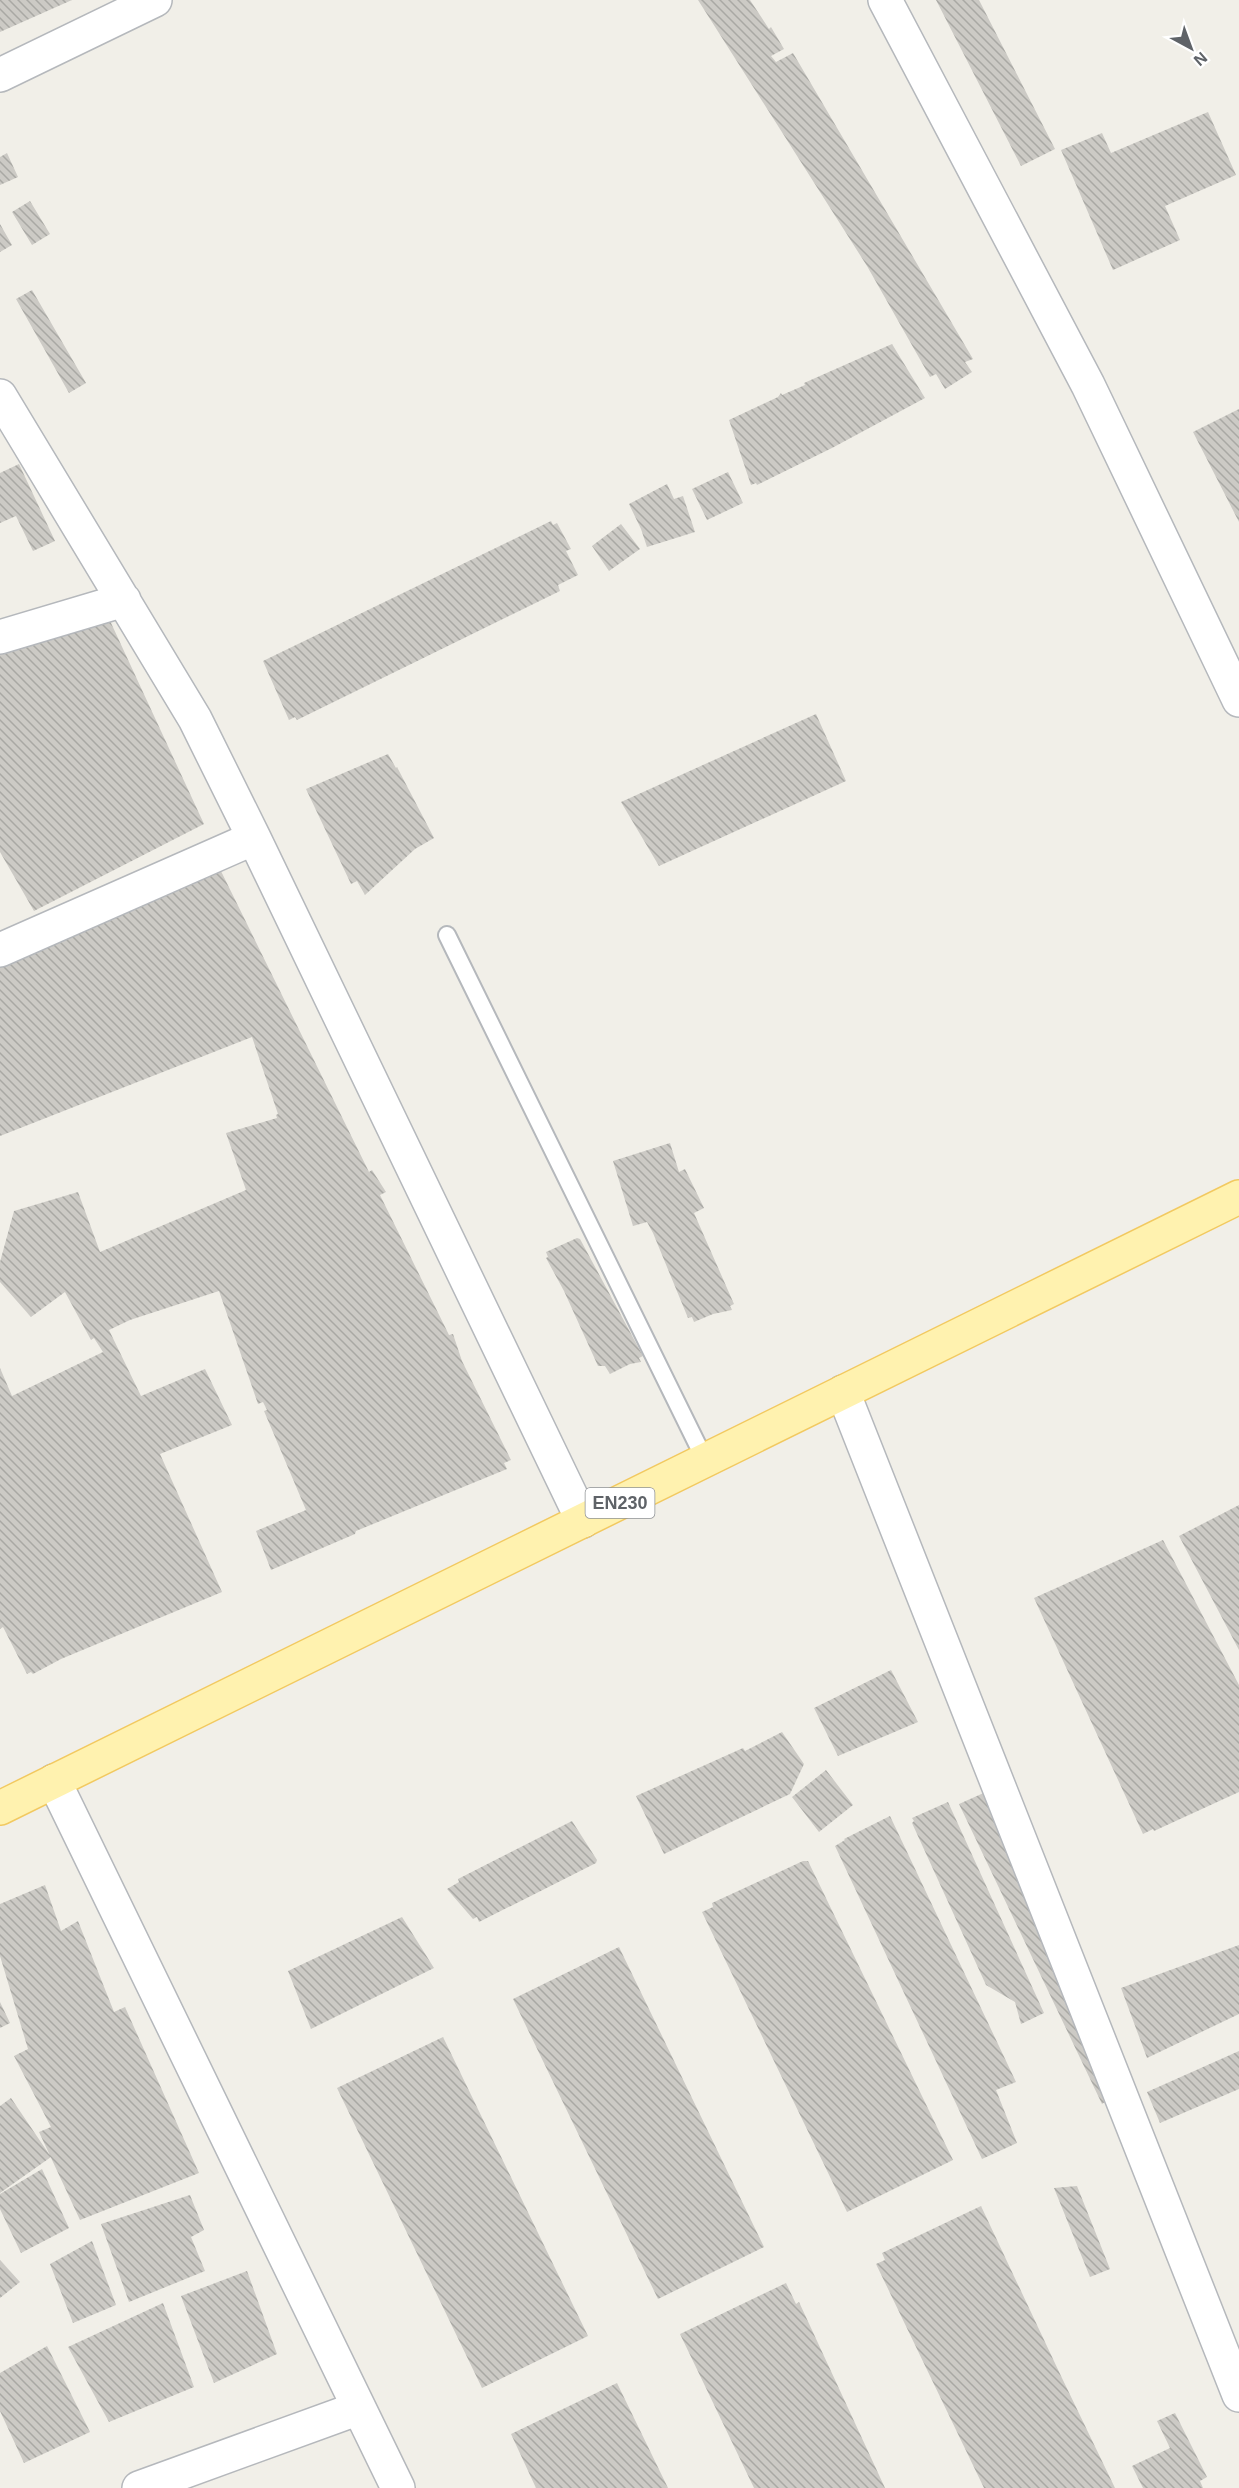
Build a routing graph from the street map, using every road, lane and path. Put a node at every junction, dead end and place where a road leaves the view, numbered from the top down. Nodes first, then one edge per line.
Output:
1 (155, 0) edge
2 (885, 0) edge
3 (100, 12) edge
4 (0, 75) edge
5 (0, 396) edge
6 (124, 600) junction
7 (0, 637) edge
8 (1239, 700) edge
9 (254, 838) junction
10 (447, 934) dead end
11 (0, 950) edge
12 (1239, 1197) edge
13 (843, 1392) junction
14 (705, 1460) junction
15 (583, 1521) junction
16 (54, 1781) junction
17 (0, 1808) edge
18 (1239, 2395) edge
19 (359, 2408) junction
20 (139, 2488) edge
21 (398, 2488) edge

1 - 3 street
2 - 8 street
3 - 4 street
5 - 6 street
6 - 7 street
6 - 9 street
9 - 11 street
9 - 15 street
10 - 14 lane
12 - 13 main road, EN230
13 - 14 main road, EN230
13 - 18 street
14 - 15 main road, EN230
15 - 16 main road, EN230
16 - 17 main road, EN230
16 - 19 street
19 - 20 street
19 - 21 street

